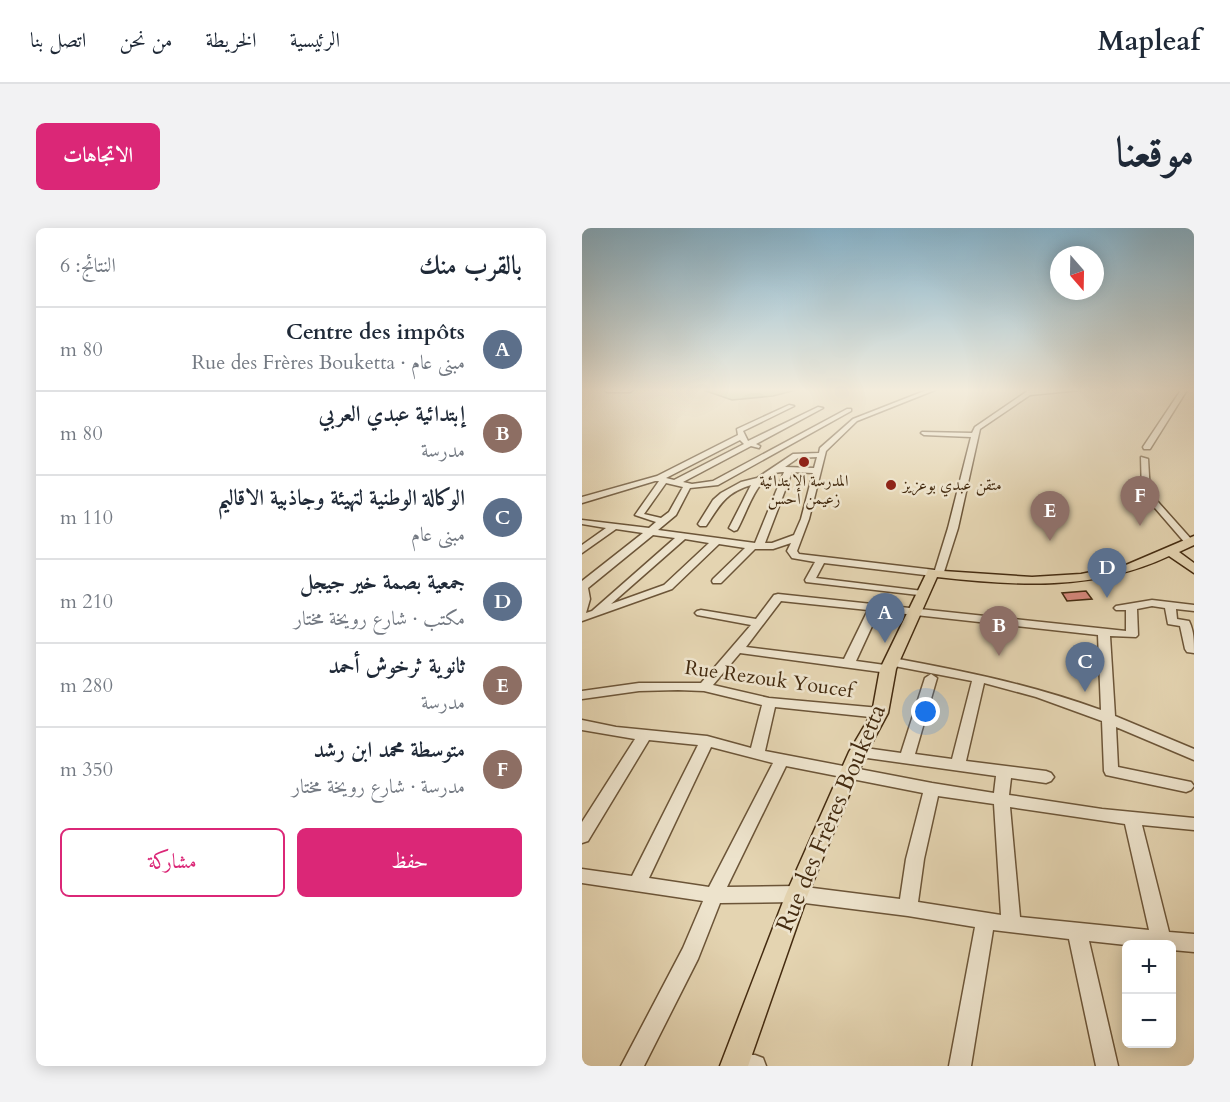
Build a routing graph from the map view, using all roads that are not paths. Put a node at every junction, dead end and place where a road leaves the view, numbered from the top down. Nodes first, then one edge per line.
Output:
1 (741, 429) edge
2 (780, 429) edge
3 (815, 429) edge
4 (845, 429) edge
5 (977, 429) edge
6 (1159, 429) edge
7 (924, 432) dead end
8 (975, 435) junction
9 (742, 436) junction
10 (797, 439) junction
11 (750, 445) junction
12 (1147, 447) dead end
13 (770, 454) junction
14 (822, 454) junction
15 (1144, 459) dead end
16 (778, 469) junction
17 (789, 470) junction
18 (818, 471) junction
19 (666, 481) junction
20 (756, 482) junction
21 (688, 485) junction
22 (582, 500) edge
23 (662, 521) junction
24 (585, 522) edge
25 (703, 524) dead end
26 (614, 526) junction
27 (734, 528) dead end
28 (649, 531) junction
29 (683, 536) junction
30 (798, 537) junction
31 (717, 541) junction
32 (1191, 541) edge
33 (755, 546) junction
34 (582, 550) edge
35 (1170, 551) junction
36 (821, 560) junction
37 (1194, 569) edge
38 (936, 573) junction
39 (717, 581) dead end
40 (830, 583) junction
41 (582, 586) edge
42 (923, 594) junction
43 (820, 600) junction
44 (1170, 605) junction
45 (875, 607) junction
46 (1194, 608) edge
47 (915, 611) junction
48 (586, 612) edge
49 (700, 613) dead end
50 (582, 618) edge
51 (758, 623) junction
52 (1104, 632) junction
53 (737, 649) junction
54 (1194, 650) edge
55 (849, 663) junction
56 (890, 665) junction
57 (931, 678) dead end
58 (979, 678) junction
59 (704, 687) junction
60 (582, 695) edge
61 (769, 702) junction
62 (880, 713) junction
63 (1107, 718) junction
64 (582, 725) edge
65 (645, 735) junction
66 (707, 741) junction
67 (858, 752) junction
68 (1194, 754) edge
69 (757, 755) junction
70 (908, 758) junction
71 (782, 760) junction
72 (958, 765) junction
73 (1004, 772) junction
74 (848, 773) junction
75 (1046, 777) dead end
76 (1186, 786) dead end
77 (932, 789) junction
78 (1001, 798) junction
79 (1131, 818) junction
80 (1194, 824) edge
81 (582, 836) edge
82 (582, 876) edge
83 (637, 884) junction
84 (797, 894) junction
85 (714, 895) junction
86 (908, 908) junction
87 (985, 922) junction
88 (1011, 925) junction
89 (1077, 932) junction
90 (1161, 939) junction
91 (1194, 943) edge
92 (632, 1066) edge
93 (741, 1066) edge
94 (960, 1066) edge
95 (1107, 1066) edge

1 - 9 street
2 - 11 street
3 - 10 street
4 - 14 street
5 - 8 street
6 - 12 street
7 - 8 street
8 - 38 street
9 - 11 street
9 - 19 street
10 - 13 street
10 - 14 street
11 - 13 street
11 - 19 street
13 - 21 street
14 - 16 street
14 - 18 street
15 - 32 street
16 - 17 street
16 - 20 street
17 - 18 street
17 - 33 street
18 - 30 street
19 - 21 street
19 - 22 street
19 - 23 street
20 - 25 street
20 - 27 street
21 - 23 street
23 - 28 street
24 - 26 street
26 - 28 street
26 - 34 street
28 - 29 street
28 - 41 street
29 - 31 street
29 - 48 street
30 - 33 street
30 - 36 street
31 - 33 street
31 - 48 street
32 - 35 main road
33 - 39 street
35 - 37 main road
35 - 38 main road
36 - 38 street
36 - 40 street
38 - 42 main road, Rue des Frères Bouketta
40 - 42 street
40 - 43 street
41 - 48 street
42 - 47 main road, Rue des Frères Bouketta
43 - 45 street
43 - 51 street
44 - 46 street
44 - 52 street
44 - 54 street
45 - 47 street
45 - 55 street
47 - 52 street
47 - 56 main road, Rue des Frères Bouketta
48 - 50 street
49 - 51 street
51 - 53 street
52 - 63 street
53 - 55 street
53 - 59 street
55 - 56 street
56 - 58 street
56 - 62 main road, Rue des Frères Bouketta
57 - 70 street
58 - 63 street
58 - 72 street
59 - 60 street, Rue Rezouk Youcef
59 - 61 street, Rue Rezouk Youcef
61 - 62 street, Rue Rezouk Youcef
61 - 69 street
62 - 67 main road, Rue des Frères Bouketta
63 - 68 street
63 - 76 street
64 - 65 street
65 - 66 street
65 - 81 street
66 - 69 street
66 - 83 street
67 - 70 street
67 - 74 main road, Rue des Frères Bouketta
69 - 71 street
70 - 72 street
71 - 74 street
71 - 85 street
72 - 73 street
73 - 75 street
73 - 78 street
74 - 77 street
74 - 84 main road, Rue des Frères Bouketta
77 - 78 street
77 - 86 street
78 - 79 street
78 - 88 street
79 - 80 street
79 - 90 street
82 - 83 street
83 - 85 street
84 - 85 street
84 - 86 street
84 - 93 main road, Rue des Frères Bouketta
85 - 92 street
86 - 87 street
87 - 88 street
87 - 94 street
88 - 89 street
89 - 90 street
89 - 95 street
90 - 91 street

